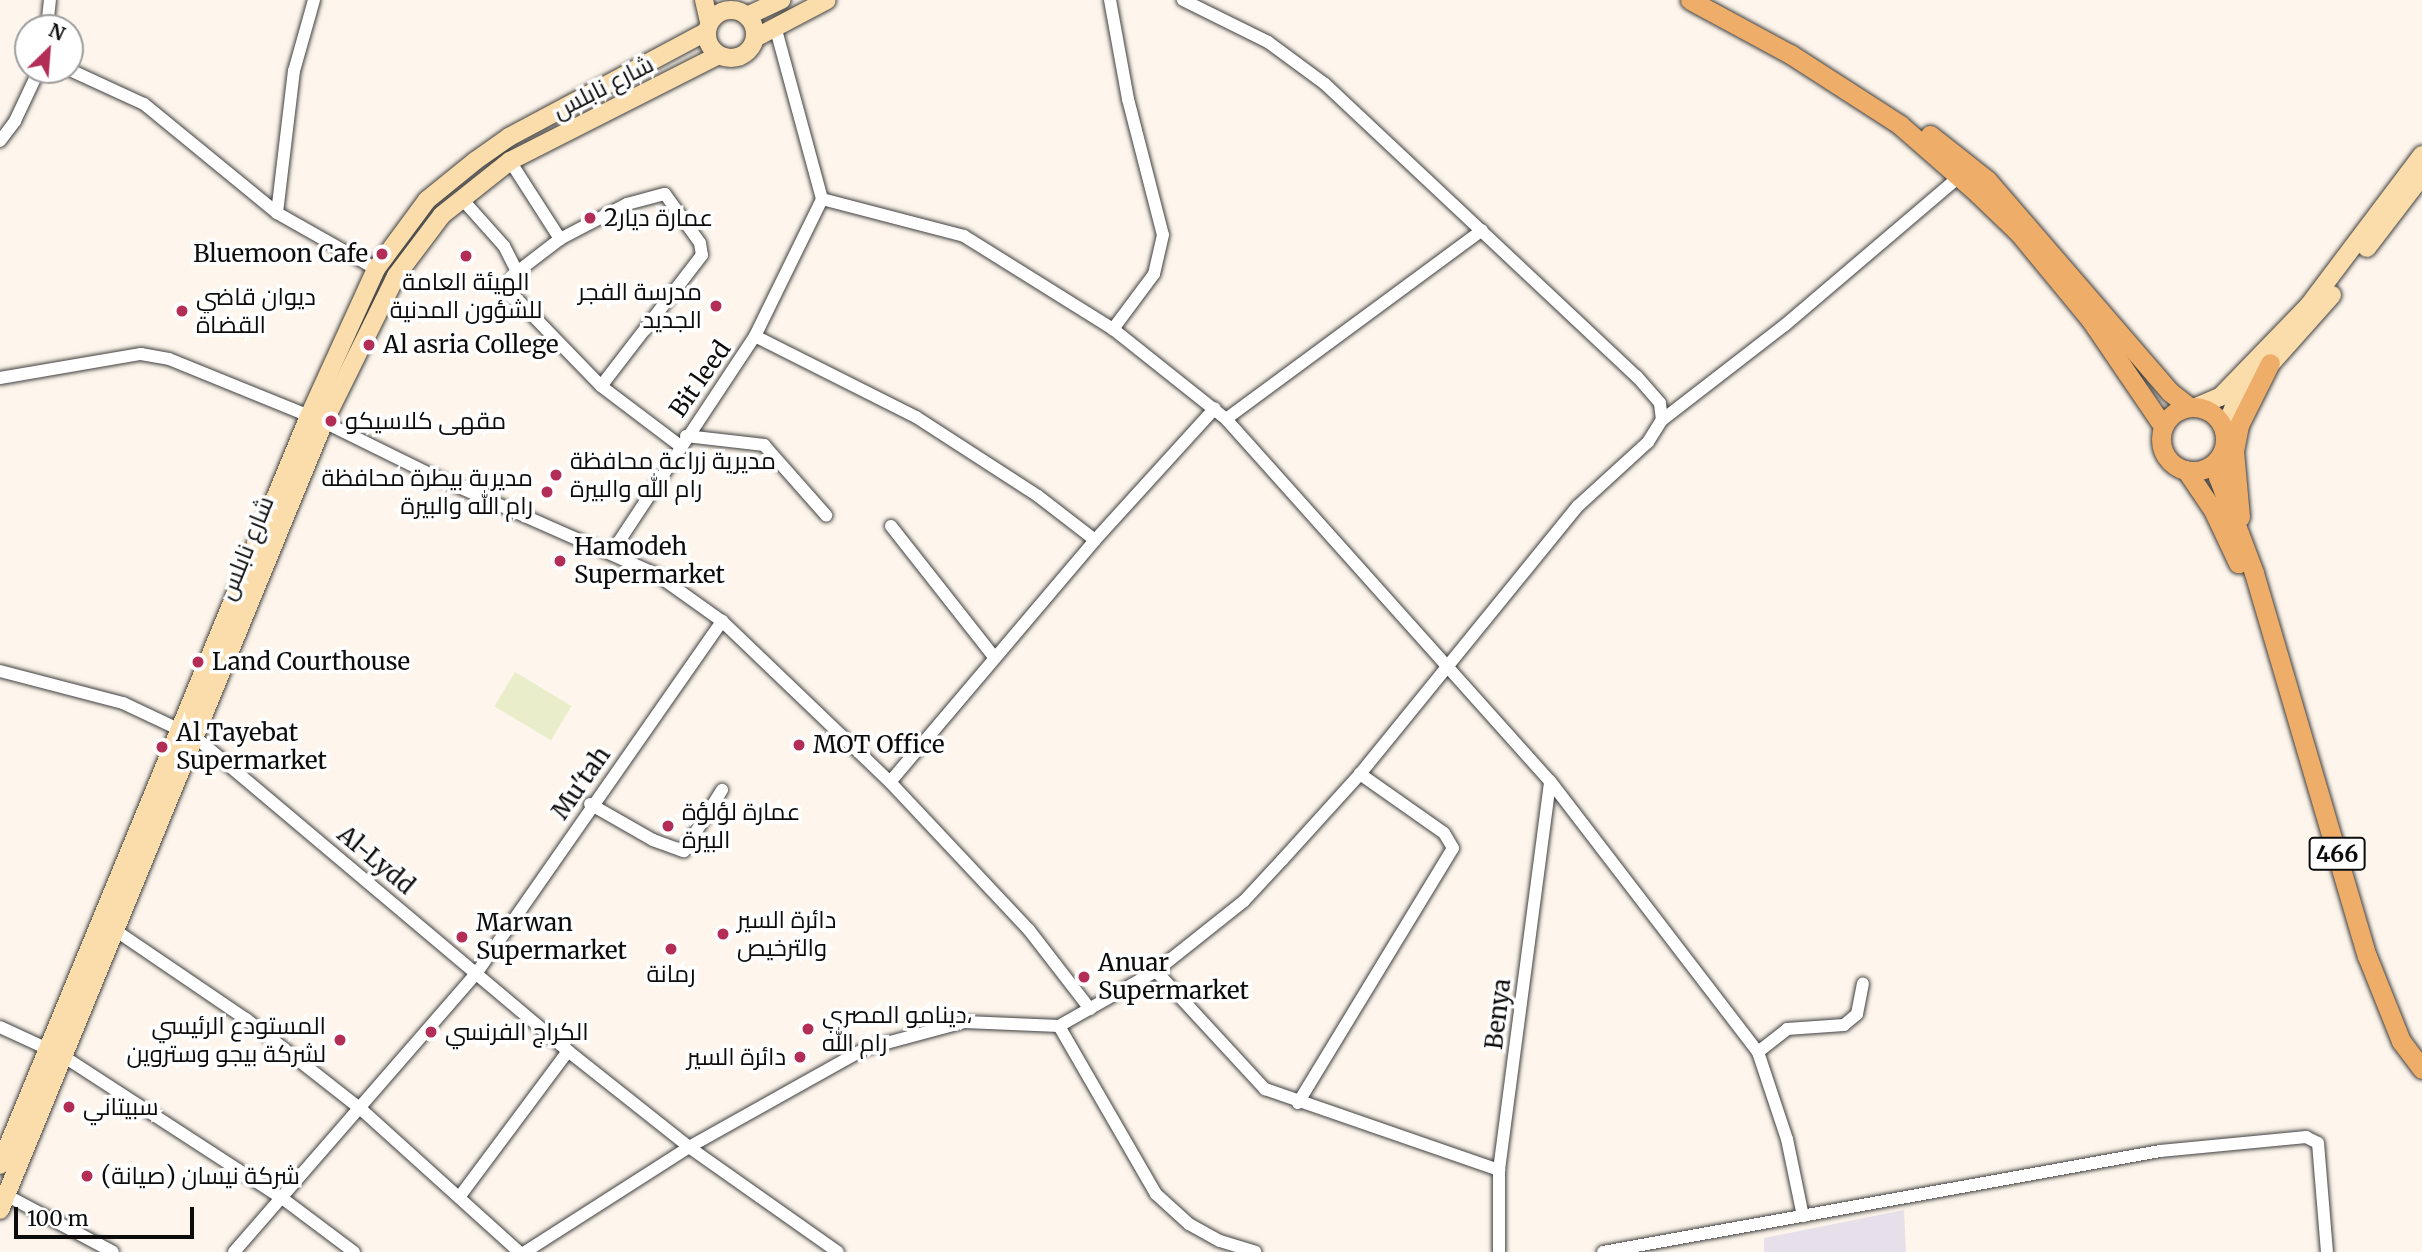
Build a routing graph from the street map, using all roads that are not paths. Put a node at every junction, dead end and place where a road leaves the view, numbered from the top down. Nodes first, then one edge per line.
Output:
1 (314, 0) edge
2 (704, 0) edge
3 (782, 0) edge
4 (827, 0) edge
5 (1110, 0) edge
6 (1183, 0) edge
7 (1690, 0) edge
8 (1707, 0) edge
9 (722, 5) edge
10 (747, 16) junction
11 (775, 26) junction
12 (708, 27) junction
13 (755, 38) junction
14 (719, 55) junction
15 (84, 76) edge
16 (32, 84) edge
17 (0, 141) edge
18 (2422, 155) edge
19 (510, 161) junction
20 (1965, 172) junction
21 (2422, 176) edge
22 (462, 199) junction
23 (822, 199) junction
24 (277, 213) junction
25 (1482, 230) junction
26 (560, 239) junction
27 (376, 269) junction
28 (517, 272) junction
29 (1113, 329) junction
30 (755, 336) junction
31 (2270, 363) junction
32 (0, 378) edge
33 (601, 386) junction
34 (2192, 407) junction
35 (1215, 408) junction
36 (317, 419) junction
37 (1226, 419) junction
38 (1662, 420) junction
39 (2163, 426) junction
40 (2224, 431) junction
41 (683, 441) junction
42 (2218, 458) junction
43 (2186, 470) junction
44 (826, 515) dead end
45 (891, 526) dead end
46 (1096, 540) junction
47 (2244, 546) junction
48 (612, 552) junction
49 (722, 621) junction
50 (2269, 630) junction
51 (995, 658) junction
52 (1447, 667) junction
53 (0, 671) edge
54 (188, 733) junction
55 (1360, 774) junction
56 (1549, 781) junction
57 (890, 782) junction
58 (722, 790) dead end
59 (590, 804) junction
60 (108, 926) junction
61 (478, 971) junction
62 (1156, 971) junction
63 (1863, 984) dead end
64 (1090, 1009) junction
65 (1059, 1026) junction
66 (0, 1027) edge
67 (46, 1048) junction
68 (568, 1051) junction
69 (1758, 1052) junction
70 (63, 1056) junction
71 (2422, 1069) edge
72 (1298, 1103) junction
73 (362, 1110) junction
74 (689, 1147) junction
75 (0, 1165) edge
76 (1499, 1170) junction
77 (460, 1196) junction
78 (282, 1198) junction
79 (3, 1202) edge
80 (1803, 1216) junction
81 (113, 1252) edge
82 (234, 1252) edge
83 (354, 1252) edge
84 (519, 1252) edge
85 (525, 1252) edge
86 (838, 1252) edge
87 (1255, 1252) edge
88 (1499, 1252) edge
89 (1603, 1252) edge
90 (2327, 1252) edge

1 - 24 street
2 - 12 main road
3 - 10 main road
4 - 11 main road
5 - 29 street
6 - 25 street
7 - 20 main road
8 - 20 main road
9 - 10 main road
9 - 12 main road
10 - 13 main road
11 - 13 main road
11 - 23 street
12 - 14 main road
12 - 27 main road, شارع نابلس
13 - 14 main road
14 - 19 main road, شارع نابلس
15 - 24 street
16 - 17 street
18 - 34 main road
19 - 22 main road, شارع نابلس
19 - 26 street
20 - 34 main road
20 - 38 street
20 - 39 main road
21 - 31 main road
22 - 28 street
22 - 36 main road, شارع نابلس
23 - 29 street
23 - 30 street, Bit leed
24 - 27 street
25 - 37 street
25 - 38 street
26 - 28 street
26 - 33 street
27 - 36 main road, شارع نابلس
28 - 33 street
29 - 35 street
30 - 41 street, Bit leed
30 - 46 street
31 - 40 main road
31 - 47 main road
32 - 36 street
33 - 41 street
34 - 39 main road
34 - 40 main road
35 - 37 street
35 - 46 street
36 - 48 street
36 - 54 main road, شارع نابلس
37 - 52 street
38 - 52 street
39 - 43 main road, 466
40 - 42 main road, 466
41 - 44 street
41 - 48 street, Bit leed
42 - 43 main road
42 - 47 main road, 466
43 - 50 main road, 466
45 - 51 street
46 - 51 street
47 - 50 main road, 466
48 - 49 street
49 - 57 street
49 - 59 street, Mu'tah
50 - 71 main road, 466
51 - 57 street
52 - 55 street
52 - 56 street
53 - 54 street, Al-Lydd
54 - 60 main road, شارع نابلس
54 - 61 street, Al-Lydd
55 - 62 street
55 - 72 street
56 - 69 street
56 - 76 street, Benya
57 - 64 street
58 - 59 street
59 - 61 street, Mu'tah
60 - 67 main road, شارع نابلس
60 - 70 main road, شارع نابلس
60 - 73 street
61 - 68 street, Al-Lydd
61 - 73 street, Mu'tah
62 - 64 street
62 - 72 street
63 - 69 street
64 - 65 street
65 - 74 street
65 - 87 street
66 - 67 street
67 - 70 street
67 - 75 main road, شارع نابلس
68 - 74 street, Al-Lydd
68 - 77 street
69 - 80 street
70 - 78 street
70 - 79 main road, شارع نابلس
72 - 76 street
73 - 77 street
73 - 78 street, Mu'tah
74 - 85 street
74 - 86 street, Al-Lydd
76 - 88 street, Benya
77 - 84 street
78 - 82 street, Mu'tah
78 - 83 street
79 - 81 street
80 - 89 street
80 - 90 street

